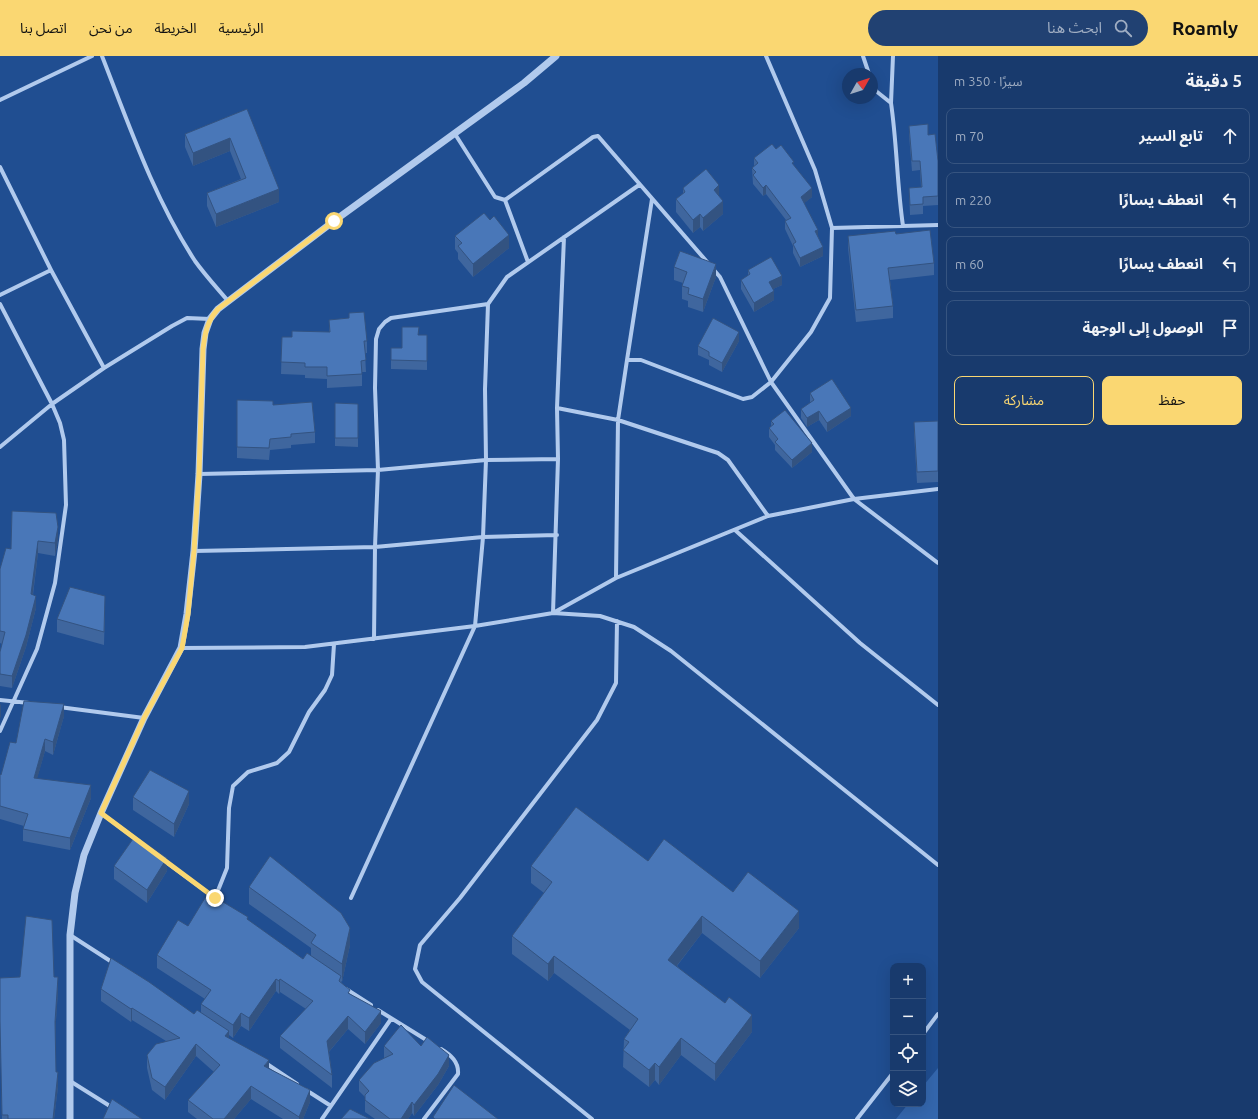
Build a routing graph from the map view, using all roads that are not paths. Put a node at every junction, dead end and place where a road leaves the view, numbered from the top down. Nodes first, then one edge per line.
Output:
1 (92, 56) edge
2 (102, 56) edge
3 (556, 56) edge
4 (766, 56) edge
5 (863, 56) edge
6 (893, 56) edge
7 (867, 68) edge
8 (878, 93) edge
9 (0, 100) edge
10 (891, 103) junction
11 (455, 134) junction
12 (0, 167) edge
13 (639, 185) junction
14 (652, 199) junction
15 (505, 200) junction
16 (938, 225) edge
17 (903, 226) junction
18 (832, 228) junction
19 (564, 237) junction
20 (528, 262) junction
21 (51, 270) junction
22 (0, 295) edge
23 (228, 301) junction
24 (0, 304) edge
25 (488, 304) junction
26 (210, 319) junction
27 (627, 360) junction
28 (104, 368) junction
29 (771, 382) junction
30 (52, 404) junction
31 (557, 408) junction
32 (618, 420) junction
33 (0, 447) edge
34 (558, 459) junction
35 (486, 460) junction
36 (378, 470) junction
37 (199, 474) junction
38 (938, 489) edge
39 (854, 499) junction
40 (768, 516) junction
41 (735, 530) junction
42 (557, 535) junction
43 (482, 538) junction
44 (375, 546) junction
45 (194, 551) junction
46 (938, 563) edge
47 (616, 578) junction
48 (553, 613) junction
49 (617, 621) junction
50 (475, 626) junction
51 (374, 638) junction
52 (334, 644) junction
53 (182, 648) junction
54 (0, 700) edge
55 (14, 701) junction
56 (37, 704) edge
57 (938, 705) edge
58 (52, 706) edge
59 (144, 718) junction
60 (0, 731) edge
61 (101, 813) junction
62 (144, 845) edge
63 (162, 859) edge
64 (938, 865) edge
65 (215, 898) junction
66 (351, 898) dead end
67 (221, 902) edge
68 (70, 935) junction
69 (119, 967) edge
70 (339, 984) edge
71 (938, 1014) edge
72 (390, 1019) junction
73 (926, 1030) edge
74 (258, 1058) edge
75 (890, 1077) edge
76 (70, 1081) junction
77 (331, 1106) junction
78 (117, 1111) edge
79 (70, 1119) edge
80 (322, 1119) edge
81 (424, 1119) edge
82 (592, 1119) edge
83 (857, 1119) edge

1 - 9 street
2 - 23 street
3 - 11 street
4 - 18 street
5 - 7 street
6 - 10 street
8 - 10 street
10 - 17 street
11 - 15 street
11 - 23 street
12 - 21 street
13 - 14 street
13 - 15 street
13 - 19 street
14 - 27 street
14 - 29 street
15 - 20 street
16 - 17 street
17 - 18 street
18 - 29 street
19 - 20 street
19 - 31 street
20 - 25 street
21 - 22 street
21 - 28 street
23 - 26 street
24 - 30 street
25 - 35 street
25 - 36 street
26 - 28 street
26 - 37 street
27 - 29 street
27 - 32 street
28 - 30 street
29 - 39 street
30 - 33 street
30 - 55 street
31 - 32 street
31 - 34 street
32 - 40 street
32 - 47 street
34 - 35 street
34 - 42 street
35 - 36 street
35 - 43 street
36 - 37 street
36 - 44 street
37 - 45 street
38 - 39 street
39 - 40 street
39 - 46 street
40 - 41 street
41 - 47 street
41 - 57 street
42 - 43 street
42 - 48 street
43 - 44 street
43 - 50 street
44 - 45 street
44 - 51 street
45 - 53 street
47 - 48 street
48 - 49 street
48 - 50 street
49 - 64 street
49 - 82 street
50 - 51 street
50 - 66 street
51 - 52 street
52 - 53 street
52 - 65 street
53 - 59 street
54 - 55 street
55 - 56 street
55 - 60 street
58 - 59 street
59 - 61 street
61 - 62 street
61 - 68 street
63 - 65 street
65 - 67 street
68 - 69 street
68 - 76 street
70 - 72 street
71 - 73 street
72 - 77 street
72 - 81 street
74 - 77 street
75 - 83 street
76 - 78 street
76 - 79 street
77 - 80 street

